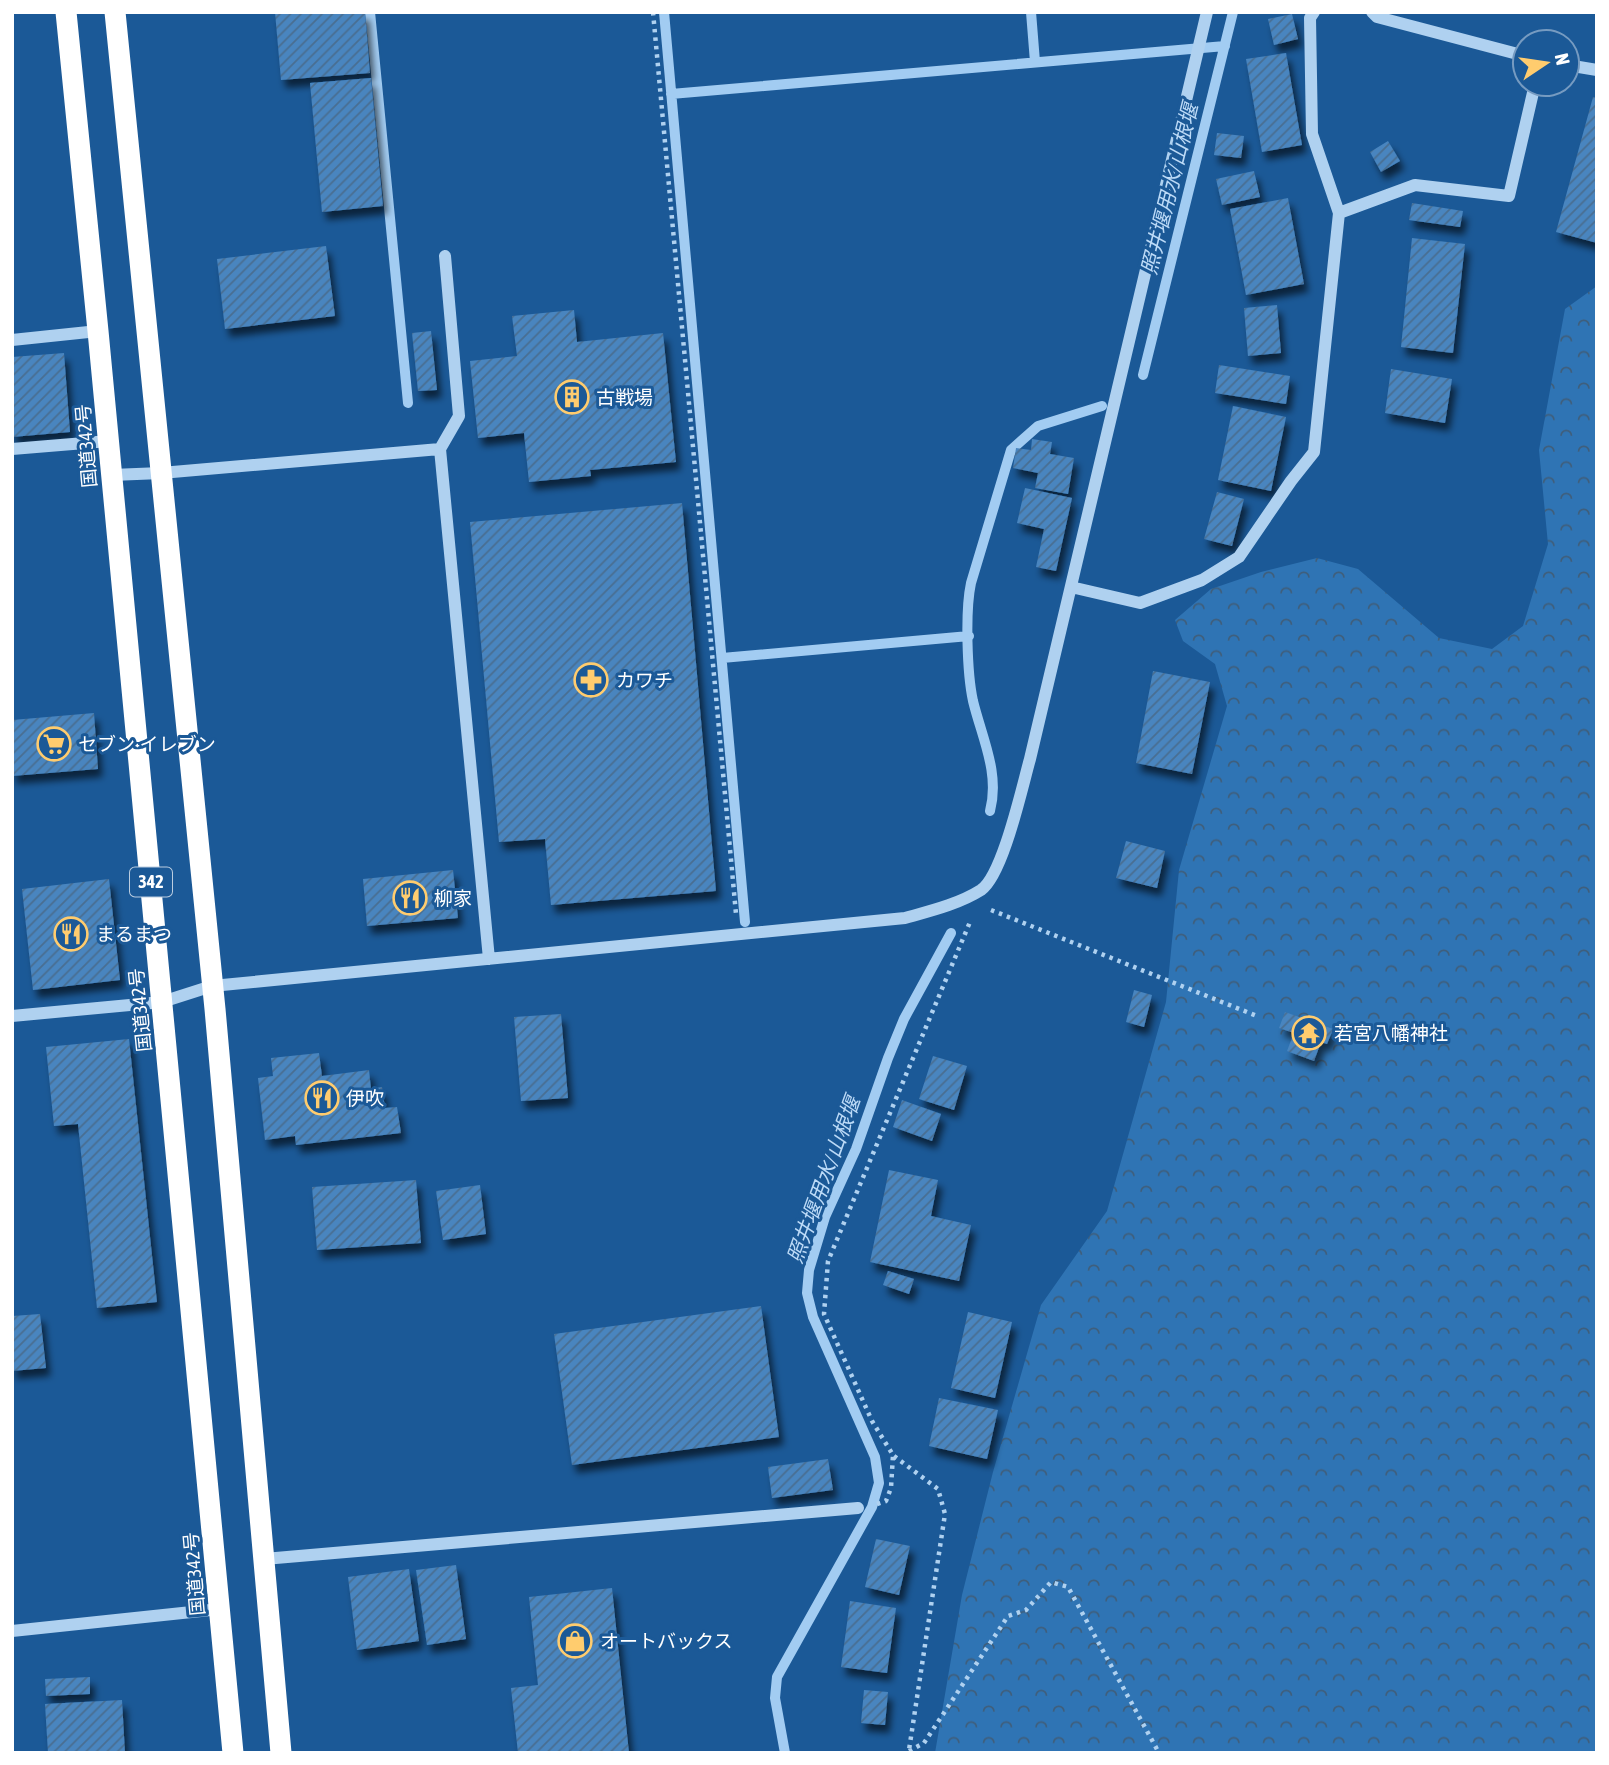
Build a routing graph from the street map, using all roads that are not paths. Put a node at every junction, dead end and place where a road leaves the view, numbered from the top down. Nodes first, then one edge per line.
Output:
1 (66, 12) edge
2 (116, 12) edge
3 (1207, 12) edge
4 (1314, 12) edge
5 (1372, 12) edge
6 (1511, 52) edge
7 (1532, 98) edge
8 (1339, 213) junction
9 (445, 256) dead end
10 (98, 331) junction
11 (12, 340) edge
12 (109, 441) junction
13 (12, 449) edge
14 (440, 449) junction
15 (161, 473) junction
16 (112, 475) junction
17 (1072, 587) junction
18 (489, 959) junction
19 (212, 986) junction
20 (162, 1002) junction
21 (12, 1016) edge
22 (858, 1508) road end
23 (264, 1559) junction
24 (220, 1609) junction
25 (12, 1631) edge
26 (233, 1753) edge
27 (281, 1753) edge

1 - 10 highway, 国道342号 / 342
2 - 15 highway, 342
3 - 17 street
4 - 8 street
5 - 6 street
7 - 8 street
8 - 17 street
9 - 14 street
10 - 11 street
10 - 12 highway, 国道342号 / 342
12 - 13 street
12 - 16 highway, 国道342号 / 342
14 - 15 street
14 - 18 street
15 - 16 street
15 - 19 highway, 342
16 - 20 highway, 国道342号 / 342
17 - 18 street
18 - 19 street
19 - 20 street
19 - 23 highway, 342
20 - 21 street
20 - 24 highway, 国道342号 / 342
22 - 23 street
23 - 27 highway, 342
24 - 25 street
24 - 26 highway, 国道342号 / 342

